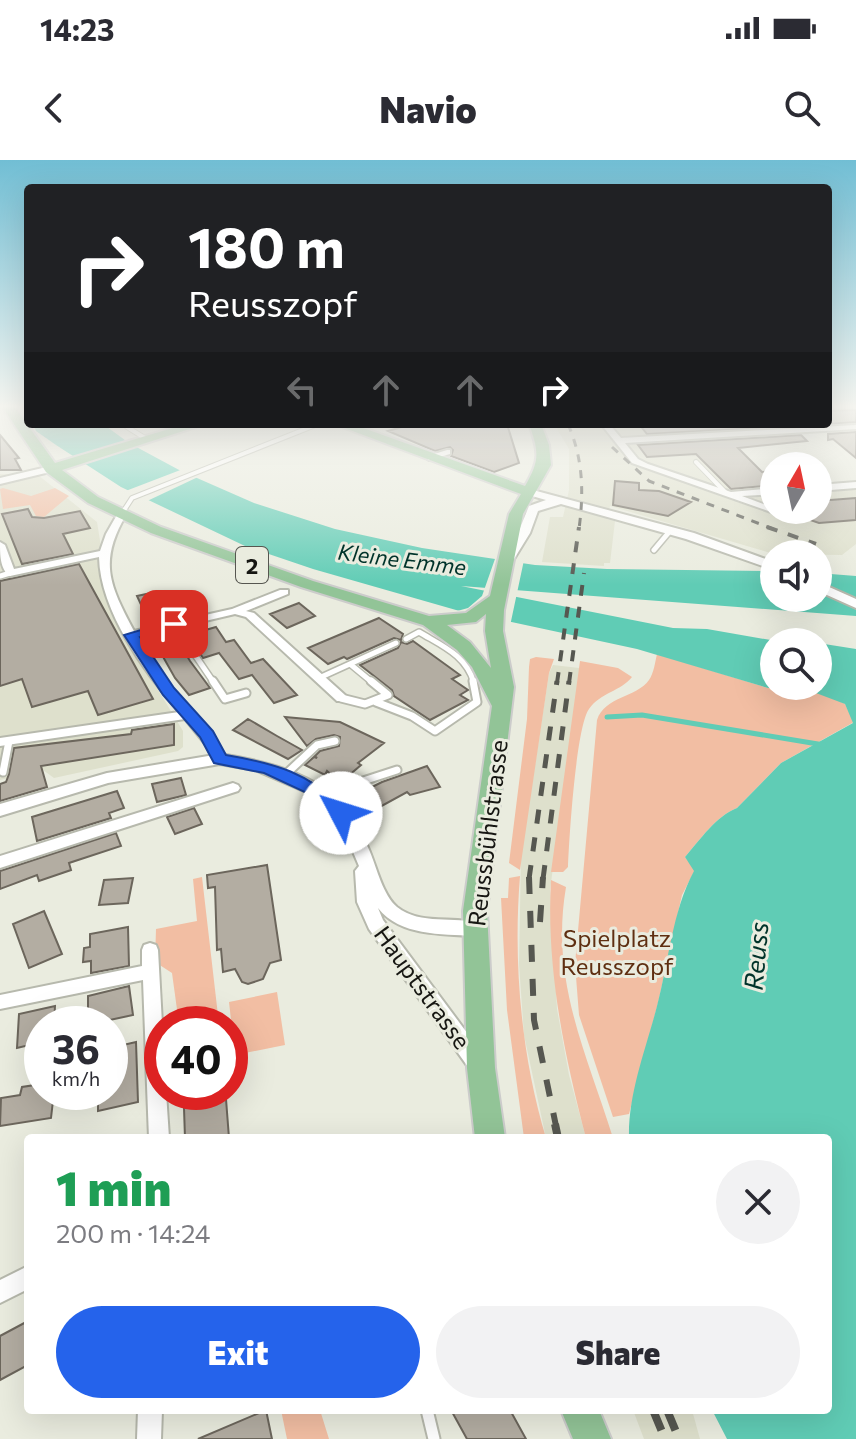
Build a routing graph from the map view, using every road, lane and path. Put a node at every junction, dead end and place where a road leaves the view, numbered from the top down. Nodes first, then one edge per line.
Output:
1 (49, 466) edge
2 (64, 466) edge
3 (209, 466) edge
4 (452, 466) edge
5 (542, 466) edge
6 (644, 466) edge
7 (700, 466) edge
8 (51, 469) junction
9 (540, 474) junction
10 (2, 479) edge
11 (491, 480) junction
12 (856, 485) edge
13 (832, 487) edge
14 (529, 492) junction
15 (760, 492) edge
16 (727, 494) junction
17 (566, 503) junction
18 (760, 505) edge
19 (516, 514) junction
20 (121, 515) junction
21 (670, 531) junction
22 (0, 545) edge
23 (654, 550) dead end
24 (104, 553) junction
25 (509, 556) junction
26 (760, 561) edge
27 (5, 574) edge
28 (284, 592) dead end
29 (832, 593) edge
30 (496, 599) junction
31 (856, 604) edge
32 (235, 611) junction
33 (428, 621) junction
34 (174, 624) junction
35 (131, 635) junction
36 (406, 639) dead end
37 (396, 643) dead end
38 (350, 664) junction
39 (319, 678) junction
40 (246, 693) dead end
41 (341, 698) joint
42 (376, 702) junction
43 (501, 708) junction
44 (188, 715) junction
45 (335, 741) dead end
46 (5, 742) edge
47 (220, 759) junction
48 (397, 770) dead end
49 (3, 772) dead end
50 (285, 775) junction
51 (233, 788) dead end
52 (328, 801) junction
53 (0, 810) edge
54 (363, 857) junction
55 (0, 862) edge
56 (474, 929) junction
57 (150, 950) dead end
58 (149, 972) junction
59 (0, 1002) edge
60 (481, 1068) junction
61 (159, 1134) edge
62 (489, 1134) edge
63 (24, 1279) edge
64 (0, 1292) edge
65 (150, 1414) edge
66 (428, 1414) edge
67 (582, 1414) edge
68 (149, 1439) edge
69 (434, 1439) edge
70 (592, 1439) edge

1 - 8 main road
2 - 8 main road
3 - 20 lane
4 - 11 main road
5 - 9 main road
6 - 16 street
7 - 16 lane
8 - 10 street
8 - 20 main road, 2
9 - 11 main road
9 - 14 main road
9 - 17 main road
11 - 14 main road
11 - 19 main road
12 - 13 street
14 - 17 main road
14 - 19 main road
15 - 16 street
16 - 18 street
17 - 21 main road
17 - 25 main road
19 - 25 main road
20 - 24 street
20 - 33 main road, 2
21 - 23 lane
21 - 26 main road
22 - 27 street
24 - 27 street
24 - 35 street
25 - 30 main road, Reussbühlstrasse
28 - 32 street
29 - 31 main road
30 - 33 main road
30 - 43 main road, Reussbühlstrasse
32 - 34 street
32 - 39 street
33 - 43 main road, 2
34 - 35 street
34 - 40 lane
35 - 44 street
36 - 42 lane
37 - 38 lane
38 - 39 lane
38 - 42 lane
39 - 41 street
41 - 42 lane
43 - 56 main road, Reussbühlstrasse
44 - 46 street
44 - 47 street
45 - 50 lane
46 - 49 lane
47 - 50 street, Hauptstrasse
47 - 53 street, Hauptstrasse
48 - 52 lane
50 - 52 street, Hauptstrasse
51 - 55 street
52 - 54 street, Hauptstrasse
54 - 56 street, Hauptstrasse
54 - 60 street, Hauptstrasse
56 - 60 main road, Reussbühlstrasse
57 - 58 street
58 - 59 street
58 - 61 street
60 - 62 main road, Reussbühlstrasse
63 - 64 street
65 - 68 street
66 - 69 lane
67 - 70 main road

